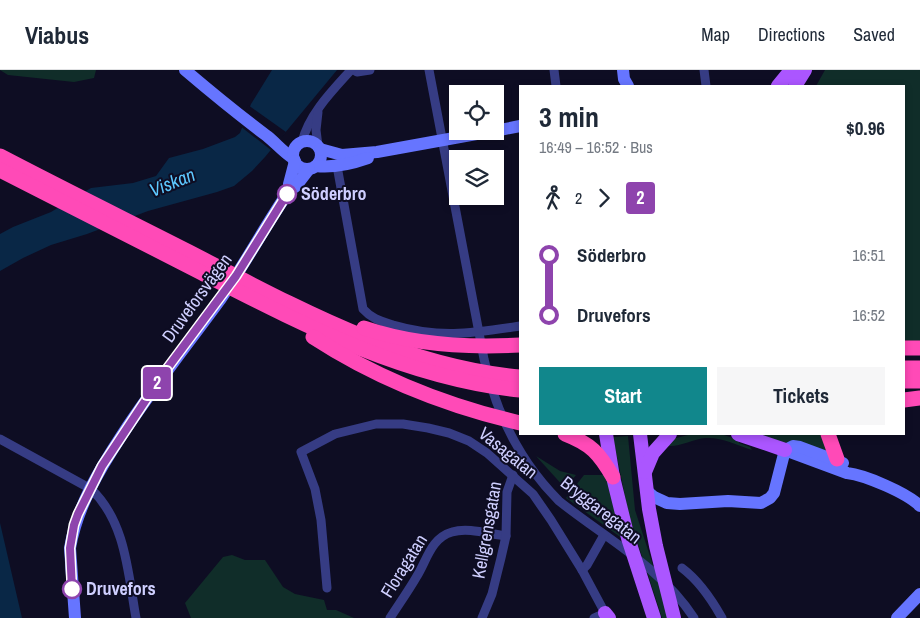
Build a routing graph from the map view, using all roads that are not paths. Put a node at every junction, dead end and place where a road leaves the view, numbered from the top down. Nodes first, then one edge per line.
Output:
1 (185, 70) edge
2 (352, 70) edge
3 (370, 70) edge
4 (429, 70) edge
5 (554, 70) edge
6 (704, 70) edge
7 (791, 70) edge
8 (805, 70) edge
9 (556, 85) edge
10 (706, 85) edge
11 (779, 85) edge
12 (795, 85) edge
13 (318, 109) junction
14 (519, 126) edge
15 (504, 129) edge
16 (449, 139) edge
17 (272, 140) junction
18 (442, 140) junction
19 (300, 143) junction
20 (319, 148) junction
21 (377, 152) junction
22 (0, 156) edge
23 (295, 160) junction
24 (312, 167) junction
25 (0, 170) edge
26 (338, 171) junction
27 (289, 191) junction
28 (56, 192) junction
29 (126, 227) junction
30 (266, 299) junction
31 (519, 326) edge
32 (478, 332) junction
33 (451, 335) junction
34 (519, 346) edge
35 (905, 348) edge
36 (920, 348) edge
37 (484, 359) junction
38 (905, 368) edge
39 (920, 368) edge
40 (519, 377) edge
41 (920, 380) edge
42 (905, 381) edge
43 (519, 390) edge
44 (920, 398) edge
45 (905, 400) edge
46 (519, 424) edge
47 (568, 435) edge
48 (606, 435) edge
49 (640, 435) edge
50 (669, 435) edge
51 (741, 435) edge
52 (828, 435) edge
53 (0, 439) edge
54 (785, 450) junction
55 (837, 459) junction
56 (644, 473) junction
57 (856, 474) junction
58 (513, 475) junction
59 (613, 477) junction
60 (91, 489) junction
61 (647, 491) junction
62 (920, 506) edge
63 (604, 534) junction
64 (506, 536) junction
65 (682, 568) dead end
66 (582, 570) junction
67 (327, 588) dead end
68 (920, 594) edge
69 (648, 598) junction
70 (603, 616) edge
71 (75, 618) edge
72 (136, 618) edge
73 (390, 618) edge
74 (482, 618) edge
75 (648, 618) edge
76 (654, 618) edge
77 (674, 618) edge
78 (694, 618) edge
79 (722, 618) edge
80 (897, 618) edge

1 - 17 street
2 - 3 street
2 - 13 street
4 - 18 street, Bryggaregatan
5 - 9 street
6 - 10 street
7 - 11 main road
8 - 12 main road
13 - 19 street
13 - 20 street
14 - 15 street
16 - 18 street
17 - 19 street
17 - 23 street
18 - 21 street
18 - 32 street, Bryggaregatan
19 - 20 street
19 - 23 street
20 - 21 street
20 - 24 street
21 - 26 street
22 - 28 highway
23 - 24 street
23 - 27 street, Druveforsvägen
24 - 26 street
24 - 27 street, Druveforsvägen
25 - 28 highway
26 - 33 street
27 - 60 street, Druveforsvägen
28 - 29 highway
29 - 30 highway
29 - 30 highway
30 - 34 highway
30 - 40 highway
30 - 43 highway
30 - 46 highway
31 - 32 street
32 - 33 street
32 - 37 street, Bryggaregatan
33 - 37 street
35 - 36 highway
37 - 63 street, Bryggaregatan
38 - 39 highway
41 - 42 highway
44 - 45 highway
47 - 59 highway
48 - 59 main road
49 - 56 main road
50 - 56 main road
51 - 54 main road
52 - 55 highway
53 - 60 street
54 - 55 street
54 - 57 street
54 - 61 street
55 - 57 street
56 - 61 main road
57 - 62 street
58 - 64 street, Kellgrensgatan
58 - 66 street, Vasagatan
58 - 67 street, Vasagatan
59 - 69 main road
60 - 71 street, Druveforsvägen
60 - 72 street
61 - 77 main road
63 - 66 street
63 - 78 street, Bryggaregatan
64 - 73 street, Floragatan
64 - 74 street, Kellgrensgatan
65 - 79 street
66 - 70 street, Vasagatan
68 - 80 street
69 - 75 main road
69 - 76 main road

